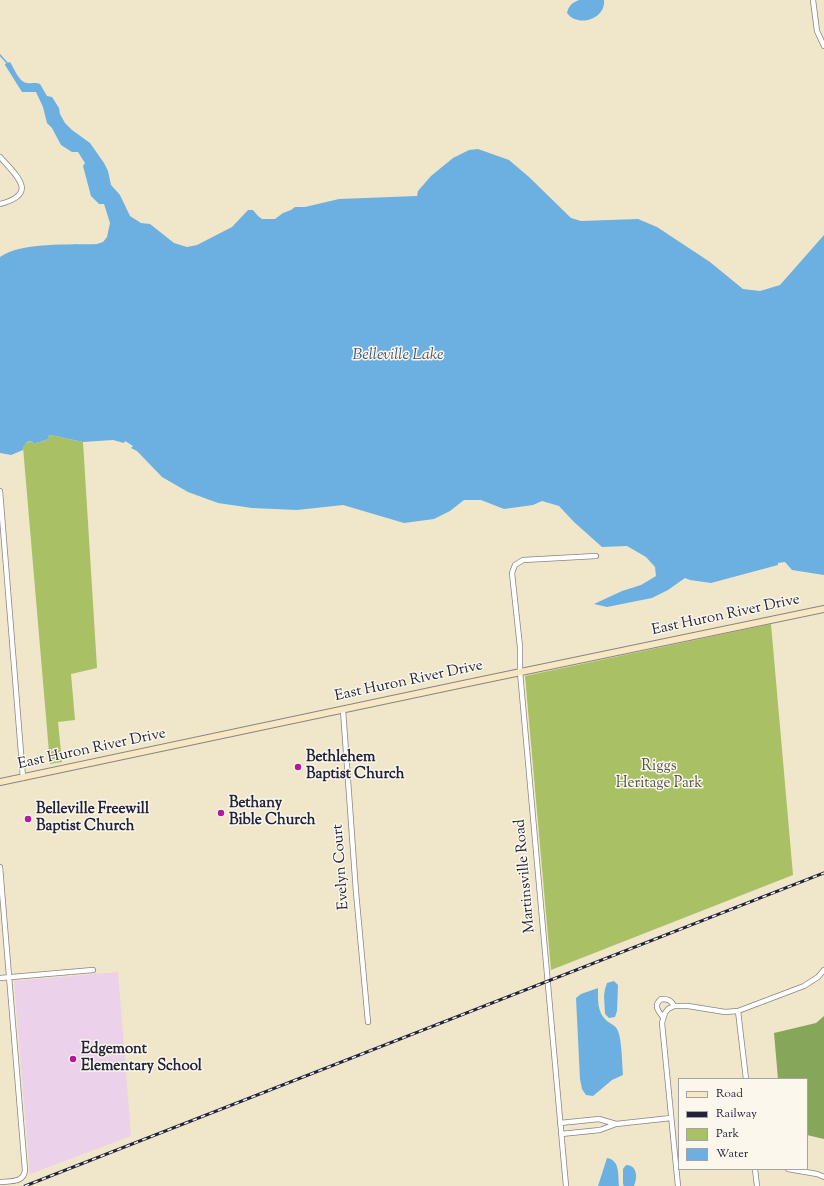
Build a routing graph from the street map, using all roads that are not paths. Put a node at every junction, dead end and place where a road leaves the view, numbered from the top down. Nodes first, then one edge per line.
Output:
1 (813, 0) edge
2 (824, 46) edge
3 (0, 157) edge
4 (0, 204) edge
5 (0, 491) edge
6 (596, 556) dead end
7 (824, 609) edge
8 (520, 672) junction
9 (342, 710) junction
10 (23, 778) junction
11 (0, 782) edge
12 (0, 867) edge
13 (94, 970) dead end
14 (824, 970) edge
15 (9, 977) junction
16 (0, 978) edge
17 (674, 1006) junction
18 (738, 1011) junction
19 (663, 1017) junction
20 (368, 1022) dead end
21 (746, 1078) edge
22 (671, 1118) junction
23 (560, 1123) junction
24 (616, 1124) junction
25 (561, 1134) junction
26 (755, 1170) edge
27 (794, 1170) edge
28 (824, 1177) edge
29 (0, 1182) edge
30 (566, 1186) edge
31 (678, 1186) edge
32 (757, 1186) edge

1 - 2 street
3 - 4 street
5 - 10 street
6 - 8 street, Martinsville Road
7 - 8 main road, East Huron River Drive
8 - 9 main road, East Huron River Drive
8 - 23 street, Martinsville Road
9 - 10 main road, East Huron River Drive
9 - 20 street, Evelyn Court
10 - 11 main road, East Huron River Drive
12 - 15 street
13 - 15 street
14 - 18 street
15 - 16 street
15 - 29 street
17 - 18 street
17 - 19 street
17 - 19 street
18 - 21 street
19 - 22 street
22 - 24 street
22 - 31 street
23 - 24 street
23 - 25 street, Martinsville Road
24 - 25 street
25 - 30 street, Martinsville Road
26 - 32 street
27 - 28 street

